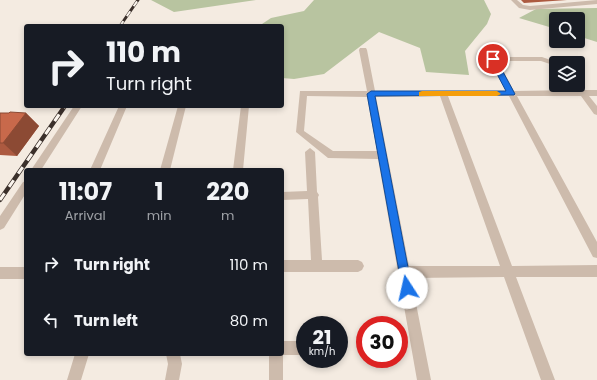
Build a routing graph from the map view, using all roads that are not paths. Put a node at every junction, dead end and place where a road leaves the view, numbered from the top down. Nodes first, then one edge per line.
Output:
1 (514, 0) edge
2 (597, 2) edge
3 (363, 50) dead end
4 (549, 62) edge
5 (583, 93) junction
6 (597, 93) edge
7 (371, 94) junction
8 (442, 94) junction
9 (511, 94) junction
10 (77, 108) edge
11 (122, 108) edge
12 (181, 108) edge
13 (245, 108) edge
14 (597, 112) edge
15 (310, 152) dead end
16 (382, 155) junction
17 (37, 168) edge
18 (96, 168) edge
19 (166, 168) edge
20 (238, 168) edge
21 (24, 188) edge
22 (314, 195) junction
23 (284, 196) edge
24 (0, 225) edge
25 (597, 253) edge
26 (284, 266) edge
27 (358, 266) dead end
28 (317, 267) junction
29 (597, 271) edge
30 (404, 272) junction
31 (508, 272) junction
32 (0, 273) edge
33 (24, 273) edge
34 (284, 348) edge
35 (296, 348) edge
36 (81, 356) edge
37 (173, 356) edge
38 (276, 356) edge
39 (74, 380) edge
40 (172, 380) edge
41 (276, 380) edge
42 (424, 380) edge
43 (548, 380) edge

1 - 2 street
3 - 7 street
4 - 9 street
5 - 6 street
5 - 9 street
5 - 14 street
7 - 8 street
7 - 16 street
7 - 16 street
8 - 9 street
8 - 31 street
9 - 25 street
10 - 17 street
11 - 18 street
12 - 19 street
13 - 20 street
15 - 22 street
16 - 30 street
21 - 24 street
22 - 23 street
22 - 28 street
26 - 28 street
27 - 28 street
29 - 31 street
30 - 31 street
30 - 42 street
31 - 43 street
32 - 33 street
34 - 35 street
36 - 39 street
37 - 40 street
38 - 41 street

